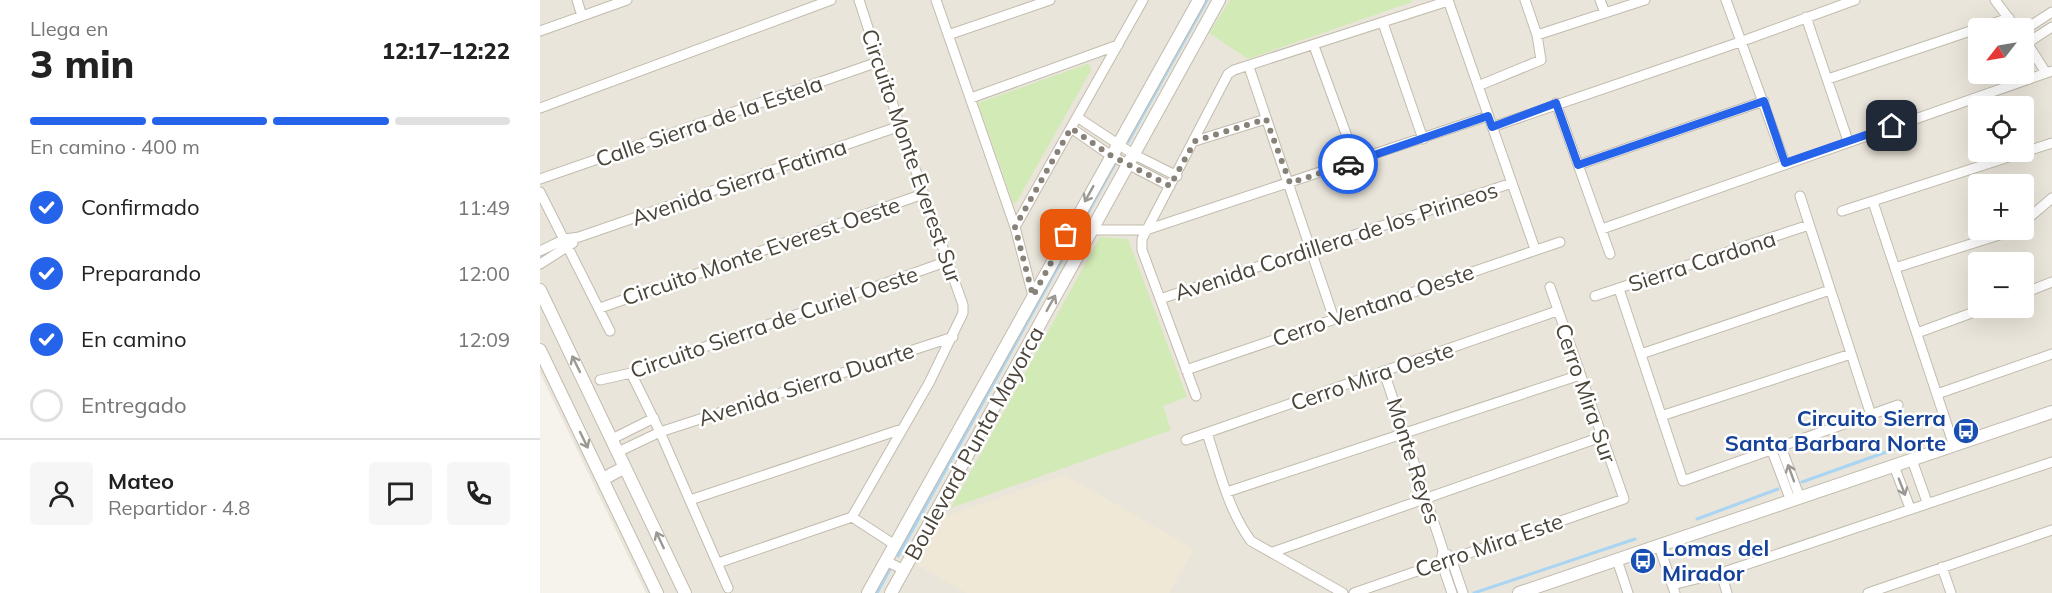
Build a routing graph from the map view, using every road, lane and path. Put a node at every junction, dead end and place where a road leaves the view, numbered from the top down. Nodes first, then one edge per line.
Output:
1 (577, 0) edge
2 (627, 0) edge
3 (831, 0) edge
4 (859, 0) edge
5 (936, 0) edge
6 (1050, 0) edge
7 (1143, 0) edge
8 (1199, 0) edge
9 (1219, 0) edge
10 (1448, 0) edge
11 (1525, 0) edge
12 (1600, 0) edge
13 (1645, 0) edge
14 (1726, 0) edge
15 (1855, 0) edge
16 (1995, 0) edge
17 (2052, 12) edge
18 (1605, 13) junction
19 (582, 16) junction
20 (1806, 17) junction
21 (2009, 18) edge
22 (1383, 22) junction
23 (2034, 24) edge
24 (2052, 27) edge
25 (540, 31) edge
26 (1968, 32) edge
27 (948, 35) junction
28 (1537, 35) junction
29 (2034, 36) edge
30 (1740, 42) junction
31 (1118, 45) junction
32 (1314, 46) junction
33 (2034, 53) edge
34 (878, 62) junction
35 (1249, 67) junction
36 (2049, 72) edge
37 (1828, 79) junction
38 (1478, 86) junction
39 (971, 98) junction
40 (1764, 101) junction
41 (1556, 103) junction
42 (540, 108) edge
43 (1488, 116) junction
44 (1077, 117) junction
45 (1266, 119) junction
46 (900, 126) junction
47 (1492, 127) junction
48 (1071, 128) junction
49 (1423, 139) junction
50 (1195, 141) junction
51 (1848, 141) junction
52 (2052, 142) edge
53 (1117, 143) junction
54 (1110, 155) junction
55 (1130, 159) junction
56 (1356, 161) junction
57 (1785, 163) junction
58 (1578, 165) junction
59 (1176, 176) junction
60 (540, 179) edge
61 (1290, 183) junction
62 (1512, 183) junction
63 (1170, 186) junction
64 (540, 192) edge
65 (923, 194) junction
66 (1800, 196) dead end
67 (2052, 198) edge
68 (1873, 202) junction
69 (1842, 211) dead end
70 (2034, 213) edge
71 (1809, 225) junction
72 (1015, 227) junction
73 (1602, 229) junction
74 (1092, 230) junction
75 (1146, 230) junction
76 (1983, 240) edge
77 (1560, 242) dead end
78 (567, 243) junction
79 (1535, 249) junction
80 (1311, 250) junction
81 (540, 251) edge
82 (1610, 254) dead end
83 (948, 261) junction
84 (540, 264) edge
85 (1895, 268) junction
86 (2052, 282) edge
87 (1550, 287) dead end
88 (1619, 289) junction
89 (2034, 289) edge
90 (540, 290) edge
91 (1830, 290) junction
92 (1033, 296) junction
93 (1595, 296) dead end
94 (1160, 299) junction
95 (600, 308) junction
96 (1557, 311) junction
97 (1968, 314) edge
98 (1334, 319) junction
99 (610, 330) dead end
100 (1917, 333) junction
101 (952, 337) junction
102 (540, 350) edge
103 (1641, 354) junction
104 (1851, 354) junction
105 (2052, 354) edge
106 (1186, 370) junction
107 (1384, 372) junction
108 (631, 373) junction
109 (1580, 375) junction
110 (600, 380) dead end
111 (1937, 394) junction
112 (1196, 396) dead end
113 (1898, 405) dead end
114 (2052, 412) edge
115 (1871, 415) junction
116 (1661, 416) junction
117 (654, 418) junction
118 (902, 429) junction
119 (660, 432) junction
120 (1207, 433) junction
121 (1404, 433) junction
122 (1601, 437) junction
123 (612, 439) junction
124 (1186, 440) dead end
125 (1954, 446) junction
126 (1777, 449) junction
127 (618, 452) junction
128 (1912, 460) junction
129 (2052, 462) edge
130 (1894, 466) junction
131 (625, 467) junction
132 (603, 479) junction
133 (1227, 492) junction
134 (1426, 498) junction
135 (1624, 499) joint
136 (690, 500) junction
137 (1796, 500) junction
138 (1927, 502) junction
139 (1910, 508) junction
140 (852, 517) junction
141 (2052, 530) edge
142 (896, 545) junction
143 (1659, 546) junction
144 (1273, 552) junction
145 (1446, 559) junction
146 (1617, 560) junction
147 (886, 561) junction
148 (718, 563) junction
149 (1942, 567) junction
150 (904, 570) junction
151 (1721, 573) junction
152 (728, 588) dead end
153 (1673, 589) edge
154 (657, 593) edge
155 (685, 593) edge
156 (868, 593) edge
157 (891, 593) edge
158 (1343, 593) edge
159 (1354, 593) edge
160 (1452, 593) edge
161 (1463, 593) edge
162 (1520, 593) edge
163 (1628, 593) edge
164 (1727, 593) edge
165 (1869, 593) edge
166 (1951, 593) edge

1 - 19 street
2 - 19 street
3 - 42 street
4 - 34 street, Circuito Monte Everest Sur
5 - 27 street
6 - 27 street
7 - 31 street
8 - 53 street, Boulevard Punta Mayorca
9 - 55 street, Boulevard Punta Mayorca
10 - 22 street
10 - 38 street
11 - 28 street
12 - 18 street
13 - 18 street
14 - 30 street
15 - 20 street
16 - 21 street
17 - 23 street
18 - 28 street
19 - 25 street
20 - 30 street
20 - 37 street
22 - 32 street
22 - 49 street
24 - 29 street
26 - 37 street
27 - 39 street
28 - 38 street
30 - 40 street
30 - 41 street
31 - 39 street
31 - 44 street
32 - 35 street
32 - 56 street
33 - 36 street
34 - 46 street, Circuito Monte Everest Sur
34 - 60 street, Calle Sierra de la Estela
35 - 45 street
35 - 50 street
36 - 51 street
37 - 51 street
38 - 43 street
39 - 72 street
40 - 57 street
40 - 58 street
41 - 47 street
41 - 58 street
43 - 47 street
43 - 49 street
44 - 48 street
44 - 53 street
45 - 50 street
45 - 61 street
46 - 65 street, Circuito Monte Everest Sur
46 - 78 street, Avenida Sierra Fatima
47 - 62 street
48 - 54 street
48 - 72 street
49 - 56 street
50 - 59 street
51 - 57 street
52 - 68 street
53 - 54 street, Boulevard Punta Mayorca
53 - 55 street
54 - 55 street
54 -> 92 street, Boulevard Punta Mayorca
55 - 59 street
55 - 63 street
55 - 74 street, Boulevard Punta Mayorca
56 - 61 street
57 - 73 street
58 - 73 street
59 - 63 street
61 - 75 street
61 - 80 street
62 - 79 street
62 - 80 street, Avenida Cordillera de los Pirineos
63 - 75 street
64 - 78 street
65 - 83 street, Circuito Monte Everest Sur
65 - 95 street, Circuito Monte Everest Oeste
66 - 71 street
67 - 70 street
68 - 69 street
68 - 85 street
71 - 88 street, Sierra Cardona
71 - 91 street
72 - 92 street
73 - 82 street
74 - 75 street
150 -> 74 street, Boulevard Punta Mayorca
75 - 94 street
76 - 85 street
77 - 79 street, Cerro Ventana Oeste
78 - 81 street
78 - 84 street
78 - 95 street
79 - 98 street, Cerro Ventana Oeste
80 - 94 street, Avenida Cordillera de los Pirineos
80 - 98 street
83 - 101 street, Circuito Monte Everest Sur
83 - 108 street, Circuito Sierra de Curiel Oeste
85 - 100 street
86 - 89 street
87 - 96 street, Cerro Mira Sur
88 - 93 street, Sierra Cardona
88 - 103 street
123 -> 90 street
91 - 103 street
91 - 104 street
92 - 142 street, Boulevard Punta Mayorca
94 - 106 street
95 - 99 street
96 - 107 street, Cerro Mira Oeste
96 - 109 street, Cerro Mira Sur
97 - 100 street
98 - 106 street, Cerro Ventana Oeste
100 - 111 street
101 - 118 street
101 - 119 street, Avenida Sierra Duarte
102 -> 132 street
103 - 116 street
104 - 115 street
104 - 116 street
105 - 111 street
106 - 112 street
107 - 120 street, Cerro Mira Oeste
107 - 121 street, Monte Reyes
108 - 110 street, Circuito Sierra de Curiel Oeste
108 - 117 street
109 - 121 street
109 - 122 street, Cerro Mira Sur
111 - 125 street
113 - 115 street
114 - 125 street
115 - 126 street
116 - 126 street
117 - 119 street
117 - 123 street
118 - 136 street
118 - 140 street
119 - 127 street, Avenida Sierra Duarte
119 - 136 street
120 - 124 street, Cerro Mira Oeste
120 - 133 street
121 - 133 street
121 - 134 street, Monte Reyes
122 - 134 street
122 - 135 street, Cerro Mira Sur
123 - 127 street
125 - 128 street
126 - 137 street
127 - 131 street
128 - 130 street
128 - 138 street
129 - 138 street
130 - 137 street
130 -> 139 street
131 - 132 street
155 -> 131 street
132 - 154 street
133 - 144 street
134 - 144 street
134 - 145 street, Monte Reyes
135 - 145 street, Cerro Mira Este
136 - 148 street
137 - 143 street
138 - 139 street
139 - 151 street
140 - 142 street
140 - 148 street
141 - 149 street
142 - 147 street, Boulevard Punta Mayorca
143 - 146 street
143 - 153 street
144 - 158 street
145 - 159 street, Cerro Mira Este
145 - 160 street, Monte Reyes
145 - 161 street, Monte Reyes
146 - 162 street
146 - 163 street
147 - 150 street, Boulevard Punta Mayorca
147 - 156 street, Boulevard Punta Mayorca
148 - 152 street
149 - 165 street
149 - 166 street
150 - 157 street, Boulevard Punta Mayorca
151 - 153 street
151 - 164 street

